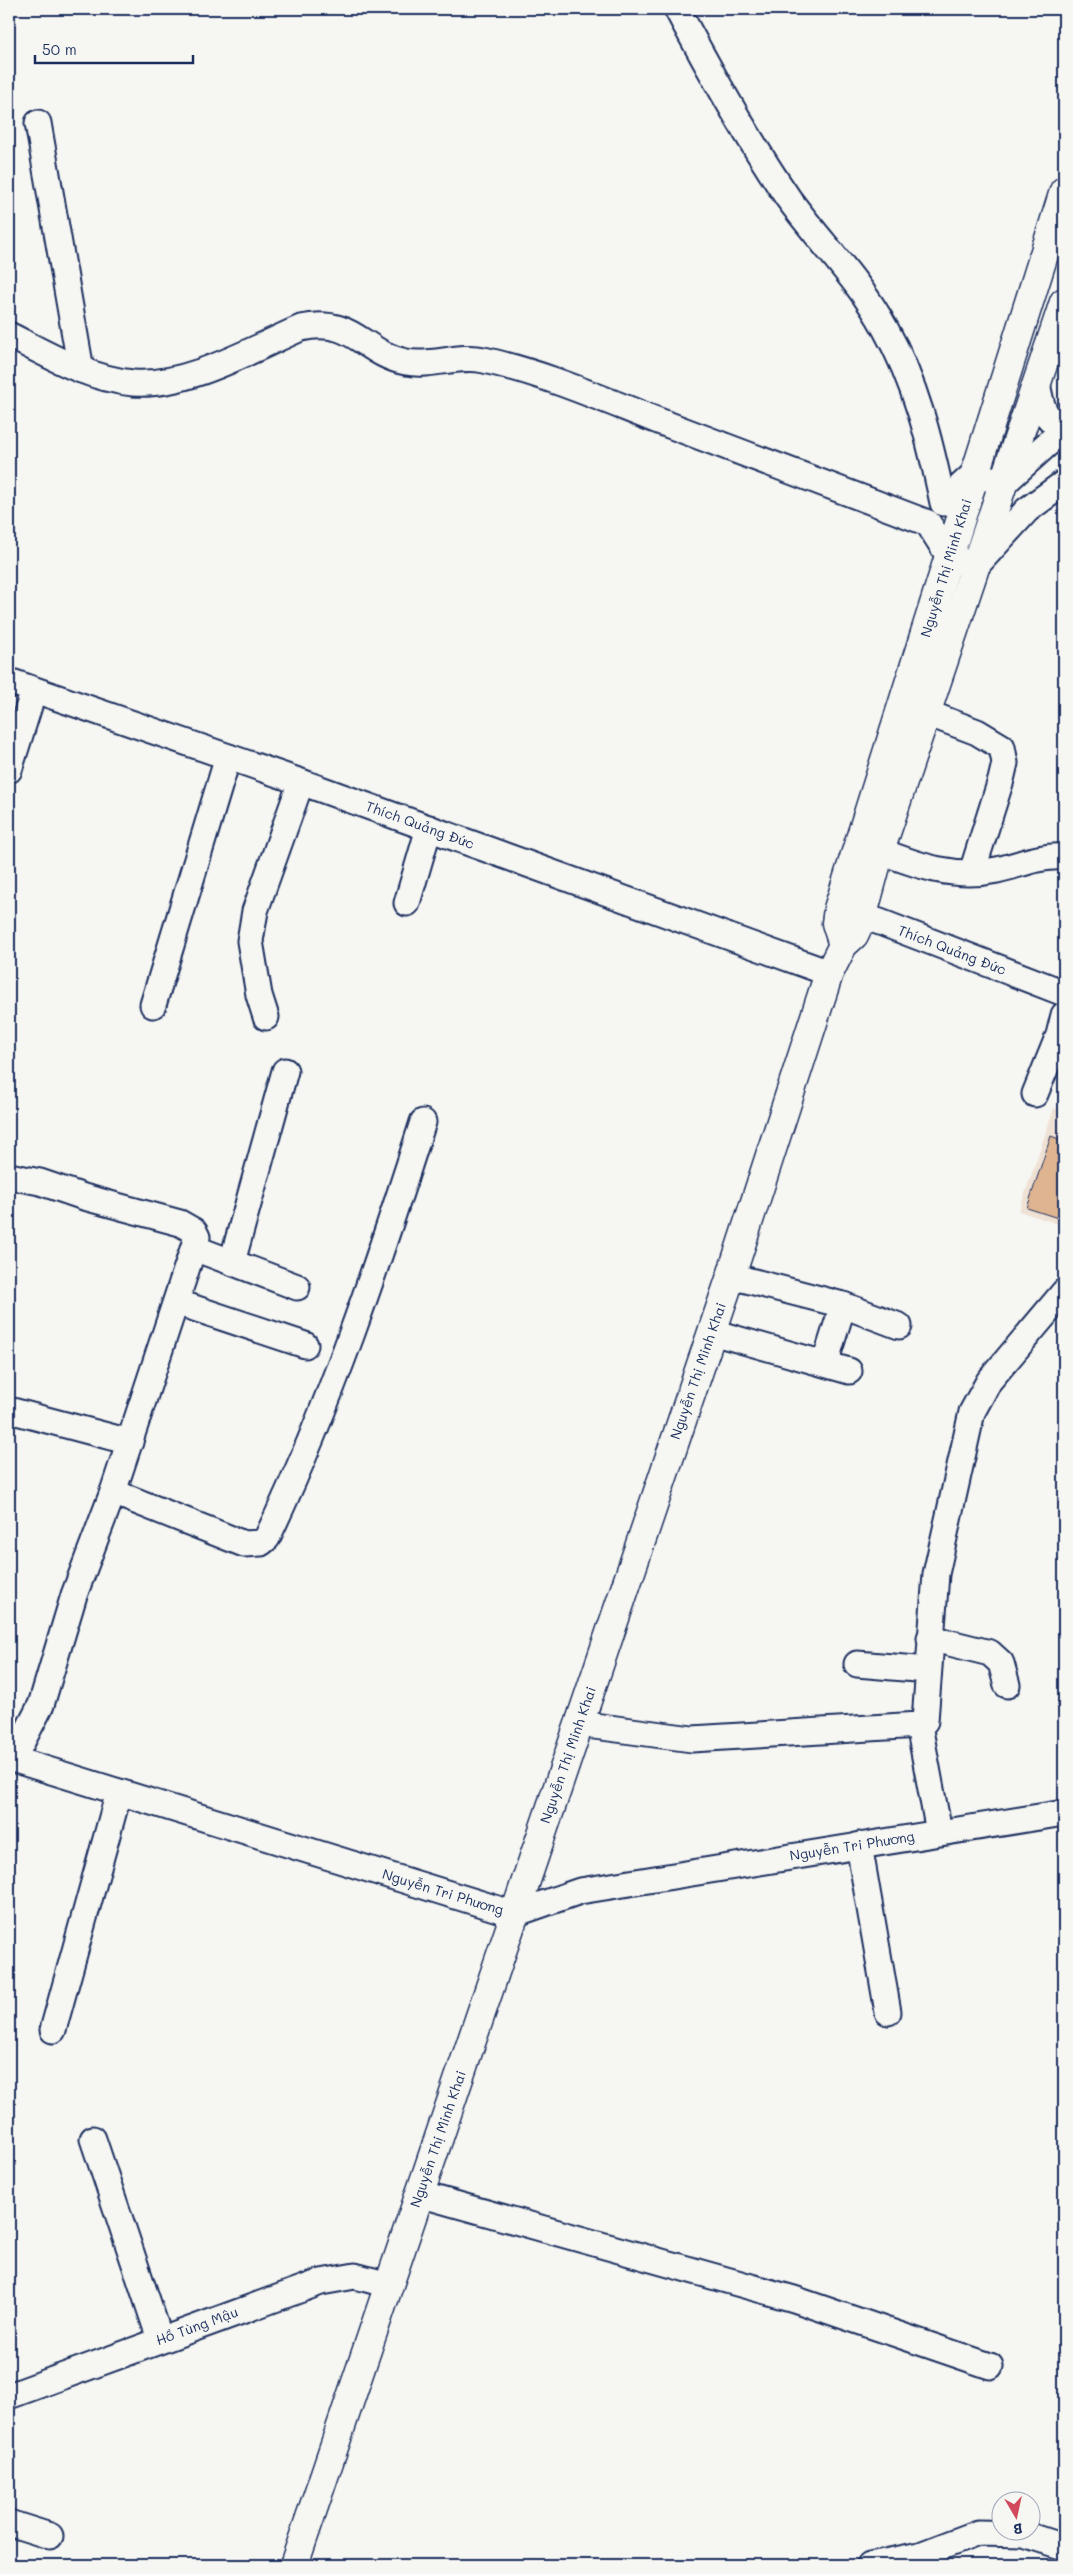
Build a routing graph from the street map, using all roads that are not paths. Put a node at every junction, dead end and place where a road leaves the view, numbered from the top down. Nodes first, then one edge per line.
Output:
1 (677, 9) edge
2 (38, 123) dead end
3 (1064, 190) edge
4 (1064, 302) edge
5 (9, 335) edge
6 (81, 370) junction
7 (1037, 382) junction
8 (1064, 426) edge
9 (1064, 429) edge
10 (974, 474) junction
11 (1004, 483) junction
12 (1064, 483) edge
13 (936, 513) junction
14 (950, 558) junction
15 (976, 566) junction
16 (9, 681) edge
17 (34, 690) junction
18 (927, 713) junction
19 (228, 757) junction
20 (9, 770) edge
21 (302, 782) junction
22 (429, 828) junction
23 (880, 851) junction
24 (1064, 857) edge
25 (972, 872) junction
26 (407, 903) dead end
27 (850, 913) junction
28 (829, 973) junction
29 (1064, 994) edge
30 (153, 1005) dead end
31 (1064, 1015) edge
32 (266, 1017) dead end
33 (285, 1071) dead end
34 (1035, 1094) dead end
35 (423, 1122) dead end
36 (9, 1176) edge
37 (194, 1248) junction
38 (232, 1262) junction
39 (731, 1276) junction
40 (297, 1287) dead end
41 (1064, 1292) edge
42 (176, 1302) junction
43 (843, 1305) junction
44 (899, 1326) dead end
45 (712, 1332) junction
46 (305, 1345) dead end
47 (825, 1363) junction
48 (850, 1372) dead end
49 (9, 1410) edge
50 (130, 1442) junction
51 (113, 1492) junction
52 (930, 1638) junction
53 (857, 1664) dead end
54 (928, 1670) junction
55 (1007, 1685) dead end
56 (579, 1724) junction
57 (919, 1725) junction
58 (11, 1759) edge
59 (119, 1792) junction
60 (1064, 1813) edge
61 (939, 1832) junction
62 (859, 1845) junction
63 (514, 1914) junction
64 (888, 2012) dead end
65 (53, 2030) dead end
66 (93, 2139) dead end
67 (420, 2194) junction
68 (389, 2285) junction
69 (160, 2339) junction
70 (990, 2366) dead end
71 (9, 2396) edge
72 (9, 2523) edge
73 (50, 2536) dead end
74 (1064, 2547) edge
75 (294, 2565) edge
76 (870, 2565) edge

1 - 13 street
2 - 6 street
3 - 10 main road, Nguyễn Thị Minh Khai
4 - 7 main road, Nguyễn Thị Minh Khai
5 - 6 street
6 - 13 street
7 - 8 street
7 - 11 main road, Nguyễn Thị Minh Khai
9 - 11 street
10 - 11 street
10 - 13 street
10 - 14 main road, Nguyễn Thị Minh Khai
11 - 15 main road, Nguyễn Thị Minh Khai
12 - 15 street
13 - 14 street
14 - 15 street
14 - 27 main road, Nguyễn Thị Minh Khai
15 - 18 main road, Nguyễn Thị Minh Khai
16 - 17 street, Thích Quảng Đức
17 - 19 street, Thích Quảng Đức
17 - 20 street
18 - 23 main road, Nguyễn Thị Minh Khai
18 - 25 street
19 - 21 street, Thích Quảng Đức
19 - 30 street
21 - 22 street, Thích Quảng Đức
21 - 32 street
22 - 26 street
22 - 28 street, Thích Quảng Đức
23 - 25 street
23 - 27 main road, Nguyễn Thị Minh Khai
24 - 25 street
27 - 28 main road, Nguyễn Thị Minh Khai
27 - 29 street, Thích Quảng Đức
28 - 39 main road, Nguyễn Thị Minh Khai
31 - 34 street
33 - 38 street
35 - 51 street
36 - 37 street
37 - 38 street
37 - 42 street
38 - 40 street
39 - 43 street
39 - 45 main road, Nguyễn Thị Minh Khai
41 - 52 street
42 - 46 street
42 - 50 street
43 - 44 street
43 - 47 street
45 - 47 street
45 - 56 main road, Nguyễn Thị Minh Khai
47 - 48 street
49 - 50 street
50 - 51 street
51 - 58 street
52 - 54 street
52 - 55 street
53 - 54 street
54 - 57 street
56 - 57 street
56 - 63 main road, Nguyễn Thị Minh Khai
57 - 61 street
58 - 59 street, Nguyễn Tri Phương
59 - 63 street, Nguyễn Tri Phương
59 - 65 street
60 - 61 street, Nguyễn Tri Phương
61 - 62 street, Nguyễn Tri Phương
62 - 63 street, Nguyễn Tri Phương
62 - 64 street
63 - 67 main road, Nguyễn Thị Minh Khai
66 - 69 street
67 - 68 main road, Nguyễn Thị Minh Khai
67 - 70 street
68 - 69 street, Hồ Tùng Mậu
68 - 75 main road, Nguyễn Thị Minh Khai
69 - 71 street, Hồ Tùng Mậu
72 - 73 street
74 - 76 street

